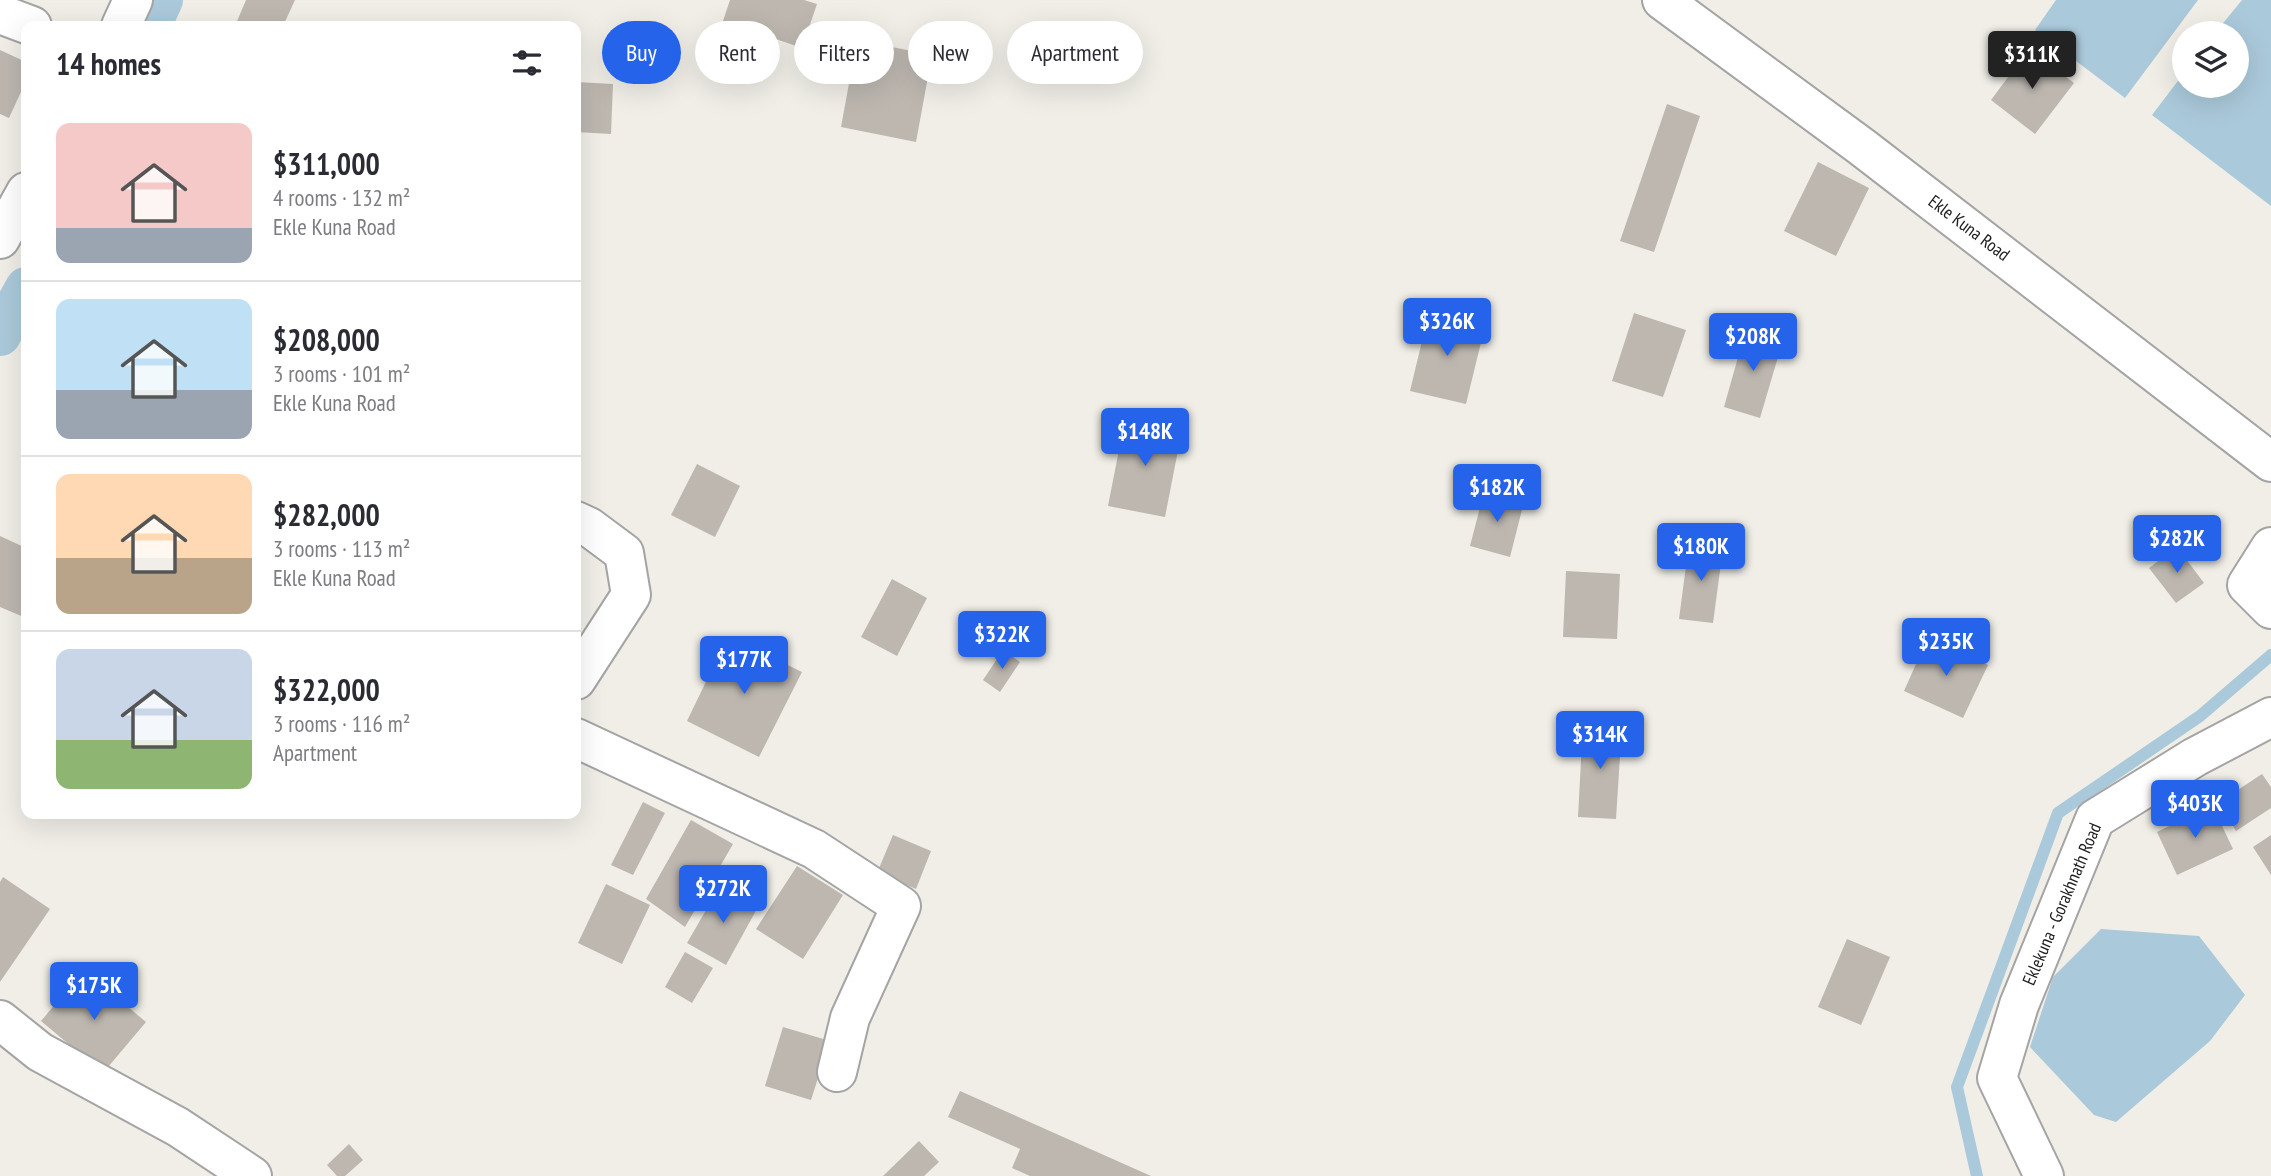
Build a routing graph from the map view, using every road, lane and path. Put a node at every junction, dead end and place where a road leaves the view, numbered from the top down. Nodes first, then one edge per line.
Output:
1 (133, 0) edge
2 (1662, 0) edge
3 (0, 15) edge
4 (123, 21) edge
5 (21, 22) edge
6 (21, 201) edge
7 (0, 239) edge
8 (2271, 462) edge
9 (581, 523) edge
10 (2271, 547) edge
11 (2259, 597) edge
12 (581, 672) edge
13 (2271, 717) edge
14 (581, 740) edge
15 (0, 1020) edge
16 (837, 1072) dead end
17 (253, 1176) edge
18 (2044, 1176) edge

1 - 4 street
2 - 8 street, Ekle Kuna Road
3 - 5 street
6 - 7 street
9 - 12 street
10 - 11 street
13 - 18 street, Eklekuna - Gorakhnath Road
14 - 16 street
15 - 17 street

